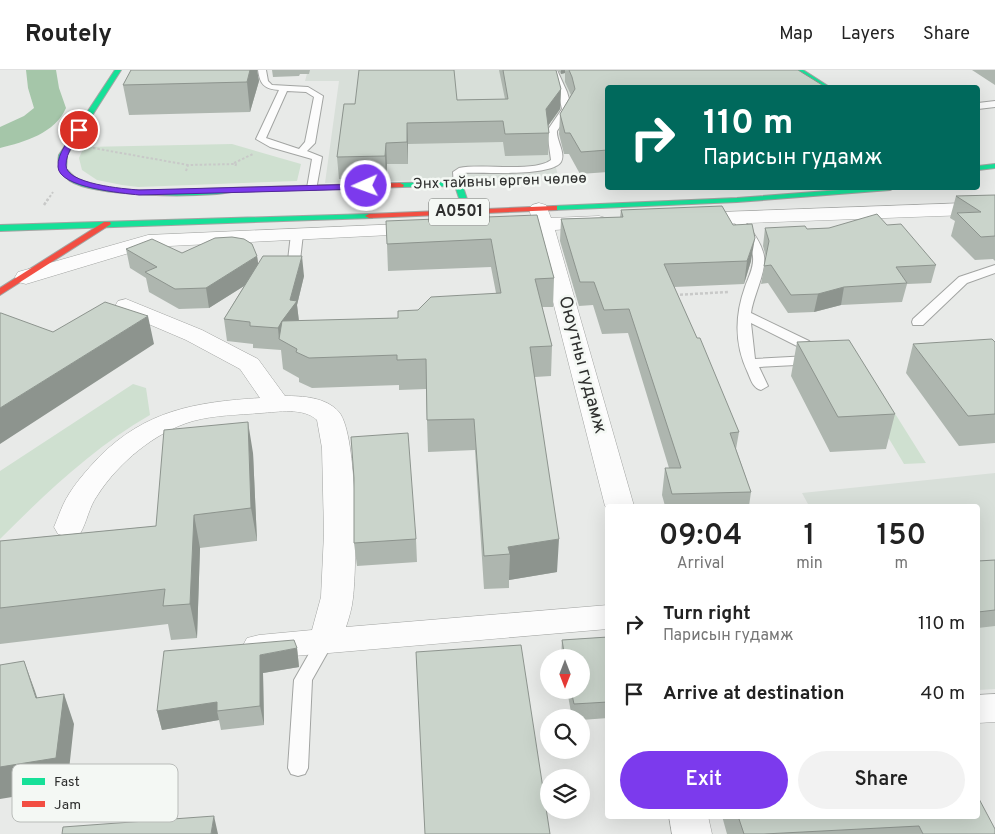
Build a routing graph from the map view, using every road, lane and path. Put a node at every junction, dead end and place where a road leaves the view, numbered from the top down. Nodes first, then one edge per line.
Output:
1 (118, 70) edge
2 (262, 70) edge
3 (799, 70) edge
4 (559, 76) edge
5 (823, 85) edge
6 (284, 88) junction
7 (995, 104) edge
8 (980, 106) edge
9 (91, 148) dead end
10 (301, 152) junction
11 (254, 154) dead end
12 (231, 164) dead end
13 (188, 165) dead end
14 (995, 166) edge
15 (980, 168) edge
16 (458, 184) junction
17 (312, 188) junction
18 (865, 190) edge
19 (49, 197) dead end
20 (463, 198) dead end
21 (44, 206) dead end
22 (995, 208) edge
23 (541, 217) junction
24 (736, 217) junction
25 (108, 224) junction
26 (0, 228) edge
27 (298, 234) junction
28 (293, 269) edge
29 (995, 269) edge
30 (26, 277) junction
31 (750, 291) junction
32 (0, 292) edge
33 (673, 295) edge
34 (126, 306) dead end
35 (743, 314) junction
36 (918, 322) dead end
37 (750, 363) junction
38 (761, 386) dead end
39 (277, 404) junction
40 (619, 504) edge
41 (69, 527) dead end
42 (605, 617) edge
43 (325, 641) junction
44 (226, 650) edge
45 (995, 708) edge
46 (980, 709) edge
47 (298, 768) dead end
48 (689, 819) edge
49 (692, 834) edge

1 - 17 main road
2 - 6 lane
3 - 5 main road
4 - 16 lane
6 - 10 lane
6 - 10 lane
7 - 8 lane
9 - 13 path
10 - 17 lane
11 - 12 path
14 - 15 main road
16 - 17 main road
16 - 20 main road
18 - 23 main road, A0501
19 - 21 path
22 - 24 street
23 - 24 street
23 - 25 main road, A0501
23 - 27 street
23 - 40 street, Оюутны гудамж
24 - 31 lane
25 - 26 main road, A0501
25 - 30 main road
27 - 28 lane
27 - 30 street
29 - 36 lane
30 - 32 main road
31 - 33 path
31 - 35 lane
34 - 39 street
35 - 37 lane
35 - 37 lane
37 - 38 lane
39 - 41 street
39 - 43 street
42 - 43 street
43 - 44 street
43 - 47 lane
45 - 46 street
48 - 49 street

